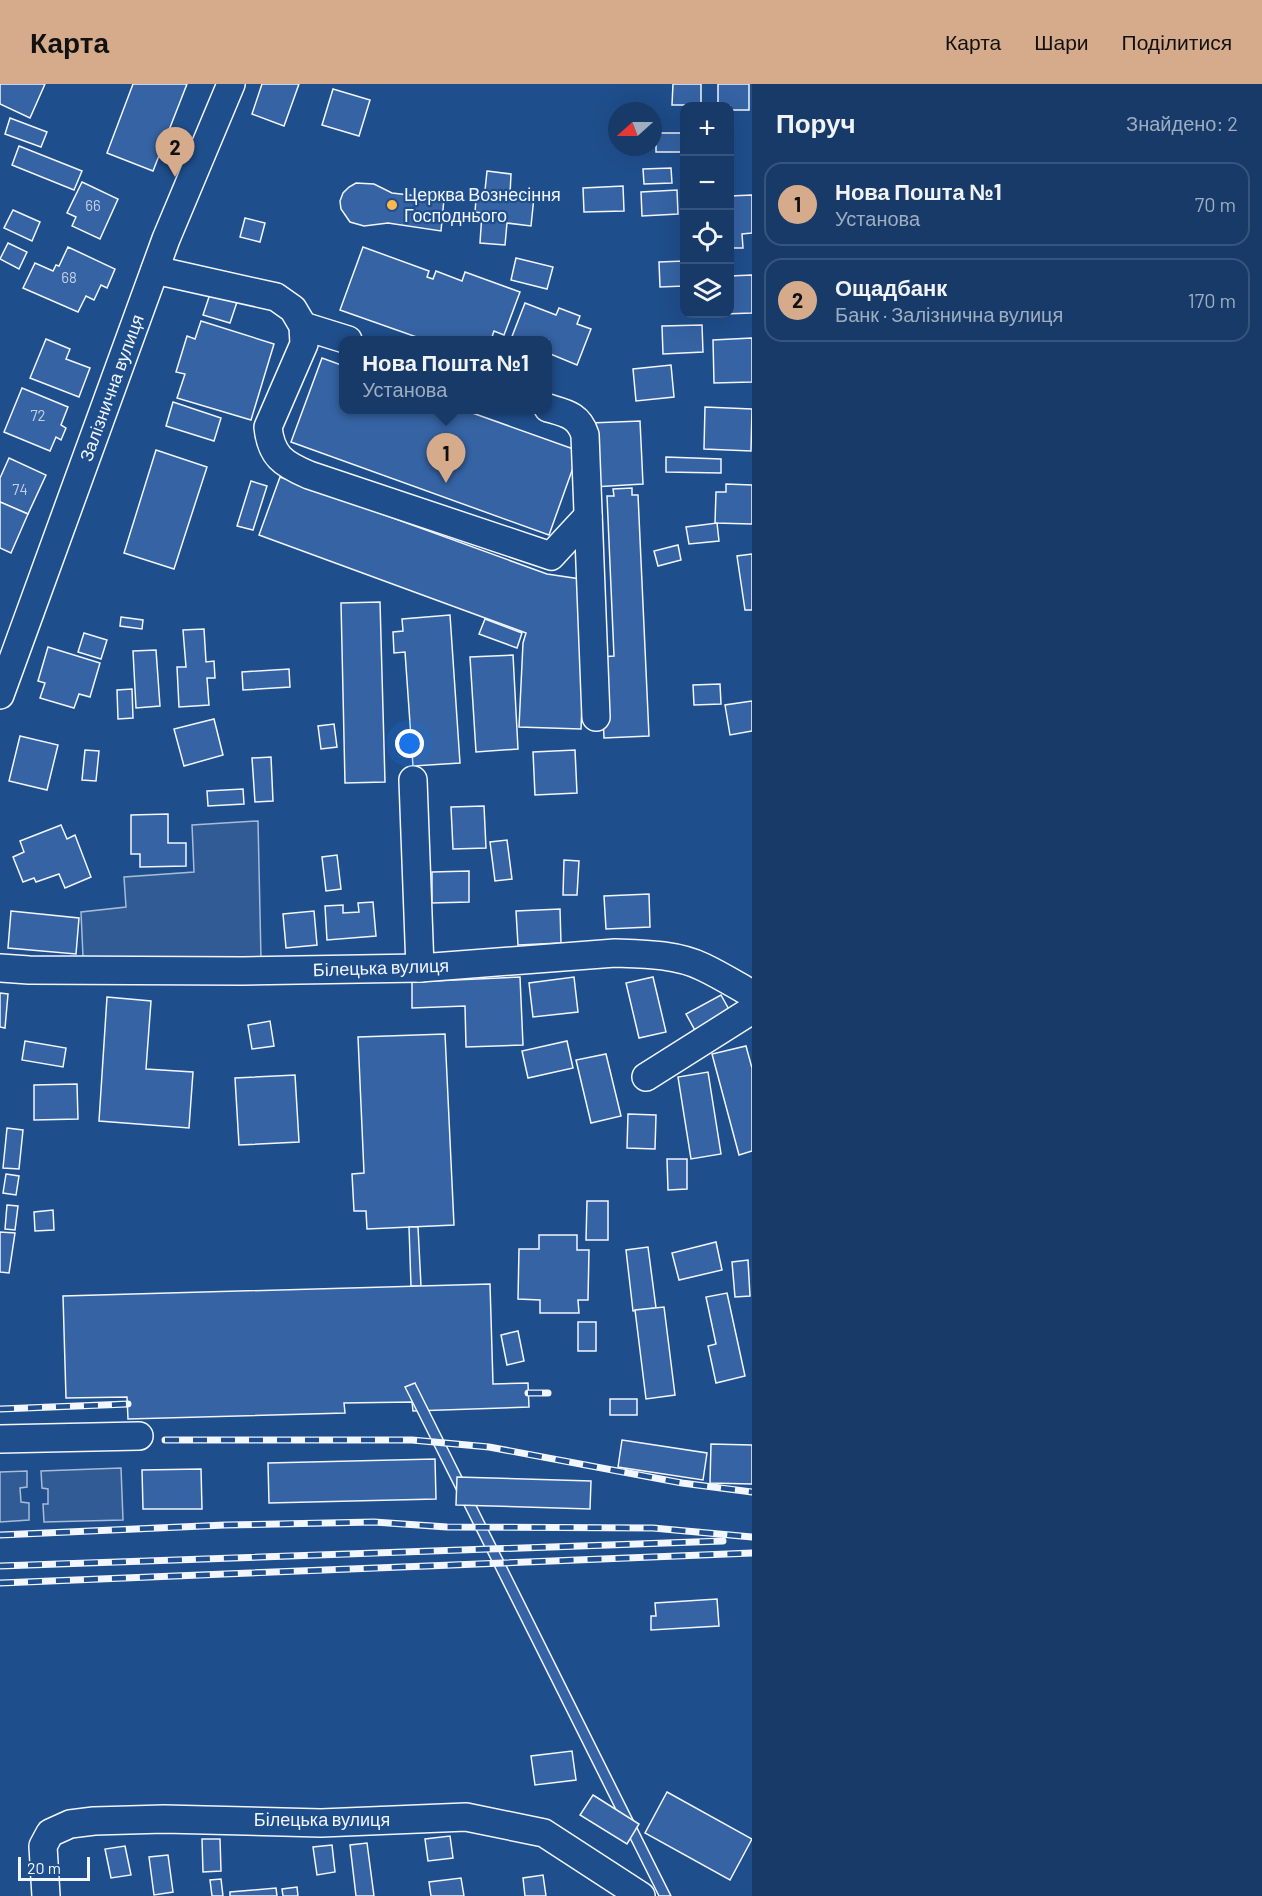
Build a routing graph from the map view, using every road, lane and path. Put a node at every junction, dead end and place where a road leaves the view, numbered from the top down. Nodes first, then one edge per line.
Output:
1 (231, 84) edge
2 (155, 270) junction
3 (303, 326) junction
4 (339, 337) edge
5 (552, 409) edge
6 (588, 516) junction
7 (0, 695) edge
8 (596, 717) dead end
9 (413, 780) dead end
10 (0, 968) edge
11 (420, 968) junction
12 (752, 994) edge
13 (752, 1010) edge
14 (646, 1077) dead end
15 (139, 1437) dead end
16 (0, 1439) edge
17 (46, 1896) edge
18 (641, 1896) edge

1 - 2 street, Залізнична вулиця
2 - 3 street
2 - 7 street, Залізнична вулиця
3 - 4 street
3 - 6 street
5 - 6 street
6 - 8 street
9 - 11 street
10 - 11 street, Білецька вулиця
11 - 12 street, Білецька вулиця
13 - 14 street
15 - 16 street
17 - 18 street, Білецька вулиця

